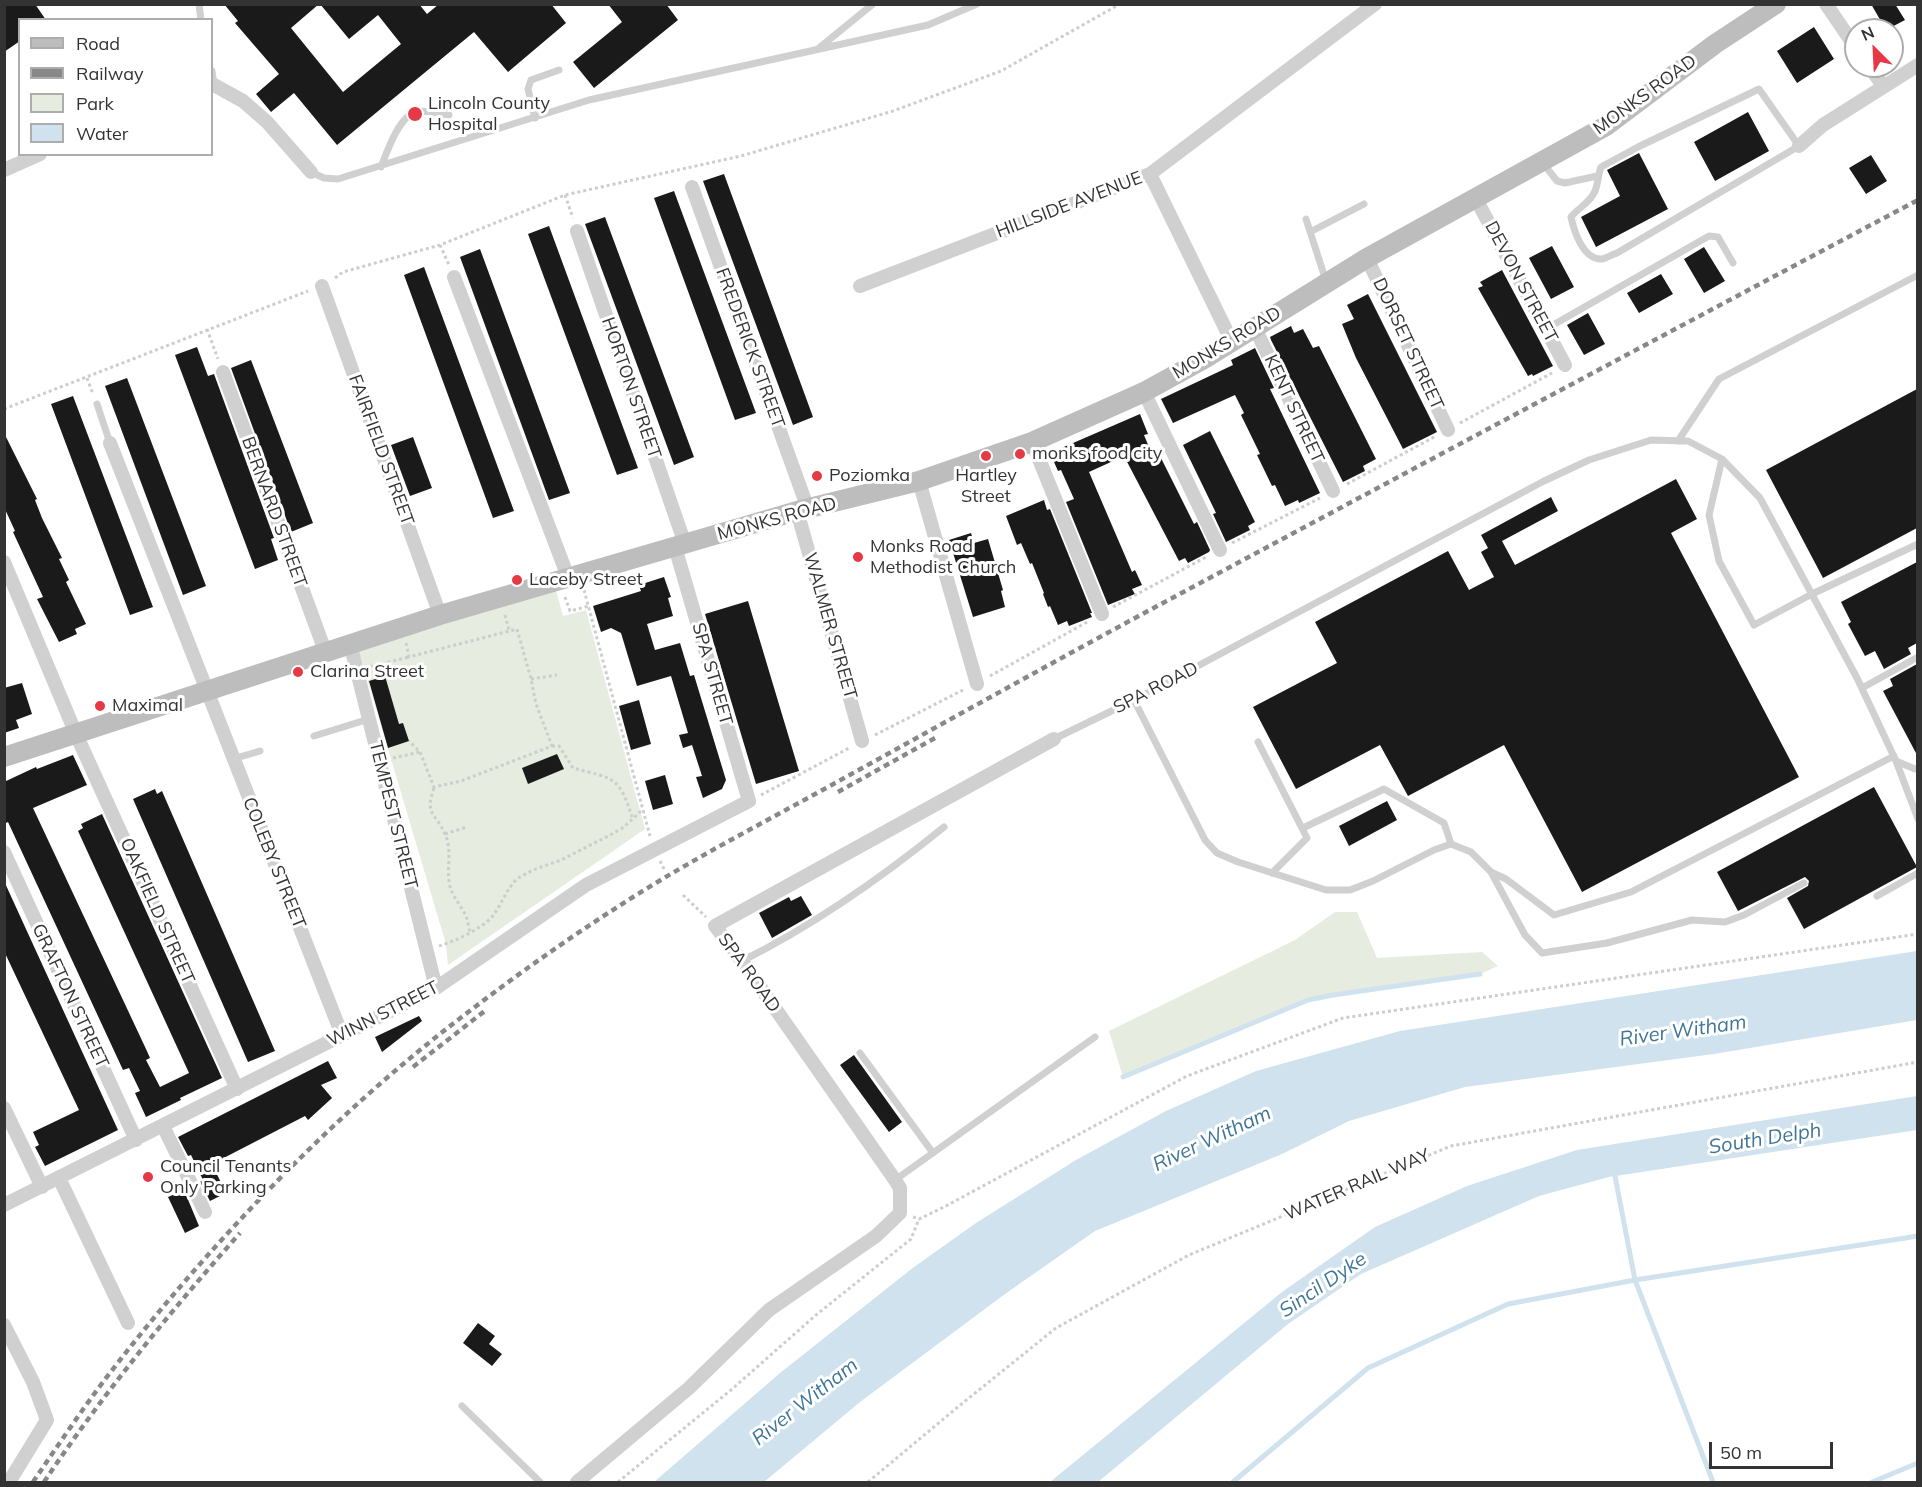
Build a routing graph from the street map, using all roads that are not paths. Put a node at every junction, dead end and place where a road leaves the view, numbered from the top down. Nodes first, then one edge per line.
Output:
1 (873, 4) edge
2 (977, 4) edge
3 (1375, 4) edge
4 (1776, 4) edge
5 (1826, 4) edge
6 (1844, 30) edge
7 (818, 49) junction
8 (1917, 64) edge
9 (559, 70) dead end
10 (1877, 78) edge
11 (213, 81) edge
12 (1883, 86) junction
13 (449, 115) dead end
14 (535, 118) junction
15 (1799, 146) junction
16 (36, 156) edge
17 (1542, 162) junction
18 (381, 167) junction
19 (4, 170) edge
20 (311, 172) joint
21 (1150, 174) junction
22 (1597, 176) junction
23 (692, 187) dead end
24 (1476, 199) junction
25 (1364, 204) dead end
26 (1306, 219) dead end
27 (577, 231) road end
28 (1310, 232) junction
29 (1367, 258) junction
30 (1733, 263) dead end
31 (1917, 275) edge
32 (454, 277) road end
33 (1326, 283) junction
34 (322, 286) road end
35 (860, 286) dead end
36 (1255, 327) junction
37 (1546, 329) junction
38 (1232, 342) junction
39 (1565, 365) road end
40 (222, 372) road end
41 (1144, 392) junction
42 (97, 404) road end
43 (1448, 430) road end
44 (1678, 441) junction
45 (1032, 442) junction
46 (110, 443) joint
47 (1722, 459) junction
48 (919, 481) junction
49 (1333, 491) road end
50 (802, 510) junction
51 (1917, 544) edge
52 (680, 545) junction
53 (1220, 550) road end
54 (4, 562) edge
55 (564, 578) junction
56 (1812, 594) junction
57 (1102, 614) road end
58 (440, 615) junction
59 (350, 643) junction
60 (325, 651) junction
61 (1917, 657) edge
62 (977, 684) road end
63 (1862, 688) junction
64 (206, 692) junction
65 (1134, 700) junction
66 (369, 719) junction
67 (76, 734) junction
68 (314, 736) dead end
69 (1054, 739) joint
70 (862, 741) road end
71 (1258, 742) dead end
72 (260, 751) dead end
73 (4, 757) edge
74 (233, 759) junction
75 (1895, 759) junction
76 (1917, 768) edge
77 (749, 801) joint
78 (1917, 819) edge
79 (944, 827) dead end
80 (1303, 828) junction
81 (1451, 844) junction
82 (4, 852) edge
83 (1491, 872) junction
84 (1272, 873) junction
85 (1917, 873) edge
86 (1804, 883) dead end
87 (1877, 896) dead end
88 (742, 961) junction
89 (436, 988) junction
90 (342, 1035) junction
91 (1095, 1037) dead end
92 (860, 1053) dead end
93 (237, 1089) junction
94 (4, 1108) edge
95 (163, 1126) junction
96 (136, 1140) junction
97 (933, 1153) junction
98 (59, 1178) junction
99 (895, 1179) junction
100 (42, 1187) junction
101 (4, 1205) edge
102 (205, 1212) dead end
103 (128, 1323) dead end
104 (4, 1325) edge
105 (462, 1406) dead end
106 (9, 1482) edge
107 (540, 1482) edge
108 (577, 1482) edge

1 - 7 lane
2 - 7 lane
3 - 21 street, HILLSIDE AVENUE
4 - 17 main road, MONKS ROAD
5 - 6 street
7 - 14 lane
8 - 12 street
9 - 14 lane
10 - 12 street
11 - 20 street
12 - 15 street
13 - 18 lane
14 - 18 lane
15 - 22 lane
15 - 22 lane
16 - 19 street
17 - 22 lane
17 - 24 main road, MONKS ROAD
18 - 20 lane
21 - 35 street, HILLSIDE AVENUE
21 - 38 street
23 - 50 street, FREDERICK STREET
24 - 29 main road, MONKS ROAD
24 - 37 street, DEVON STREET
25 - 28 lane
26 - 28 lane
27 - 52 street, HORTON STREET
28 - 33 lane
29 - 33 main road, MONKS ROAD
29 - 43 street, DORSET STREET
30 - 37 lane
31 - 44 lane
32 - 55 street
33 - 36 main road, MONKS ROAD
34 - 58 street, FAIRFIELD STREET
36 - 38 main road, MONKS ROAD
36 - 49 street, KENT STREET
37 - 39 street, DEVON STREET
38 - 41 main road, MONKS ROAD
40 - 60 street, BERNARD STREET
41 - 45 main road, MONKS ROAD
41 - 53 street
42 - 46 lane
44 - 47 lane, SPA ROAD
44 - 65 lane, SPA ROAD
45 - 48 main road, MONKS ROAD
45 - 57 street
46 - 64 street
47 - 56 lane, SPA ROAD
47 - 56 lane
48 - 50 main road, MONKS ROAD
48 - 62 street
50 - 52 main road, MONKS ROAD
50 - 70 street, WALMER STREET
51 - 56 lane
52 - 55 main road, MONKS ROAD
52 - 77 street, SPA STREET
54 - 67 street, OAKFIELD STREET
55 - 58 main road, MONKS ROAD
56 - 63 lane, SPA ROAD
58 - 59 main road, MONKS ROAD
59 - 60 main road, MONKS ROAD
59 - 66 street, TEMPEST STREET
60 - 64 main road, MONKS ROAD
61 - 63 lane
63 - 75 lane, SPA ROAD
64 - 67 main road, MONKS ROAD
64 - 74 street, COLEBY STREET
65 - 69 lane, SPA ROAD
65 - 84 lane
66 - 68 lane
66 - 89 street, TEMPEST STREET
67 - 73 main road, MONKS ROAD
67 - 93 street, OAKFIELD STREET
69 - 88 street, SPA ROAD
71 - 80 lane
72 - 74 lane
74 - 90 street, COLEBY STREET
75 - 76 lane
75 - 78 lane, SPA ROAD
75 - 83 lane
77 - 89 street, WINN STREET
79 - 88 lane
80 - 81 lane
80 - 84 lane
81 - 83 lane
81 - 84 lane
82 - 96 street, GRAFTON STREET
83 - 86 lane
85 - 87 lane
88 - 99 street, SPA ROAD
89 - 90 street, WINN STREET
90 - 93 street, WINN STREET
91 - 97 lane
92 - 97 lane
93 - 95 street, WINN STREET
94 - 100 street
95 - 96 street, WINN STREET
95 - 102 street
96 - 98 street, WINN STREET
97 - 99 lane
98 - 100 street, WINN STREET
98 - 103 street
99 - 108 street, SPA ROAD
100 - 101 street, WINN STREET
104 - 106 street
105 - 107 lane

